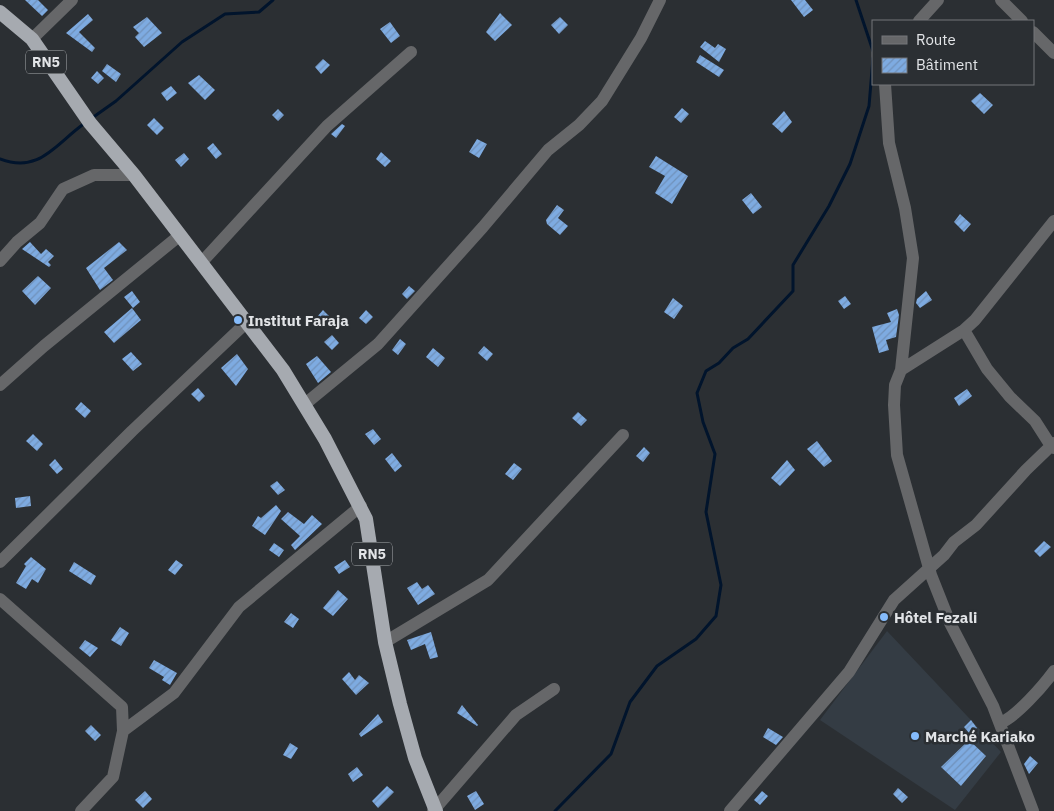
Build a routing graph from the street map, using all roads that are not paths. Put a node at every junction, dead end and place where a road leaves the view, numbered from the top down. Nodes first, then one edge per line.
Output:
1 (72, 0) edge
2 (660, 0) edge
3 (938, 0) edge
4 (1001, 0) edge
5 (0, 12) edge
6 (920, 20) edge
7 (1021, 20) edge
8 (1034, 33) edge
9 (32, 39) junction
10 (411, 52) dead end
11 (1054, 53) edge
12 (885, 85) edge
13 (134, 175) junction
14 (1054, 220) edge
15 (179, 236) junction
16 (0, 261) edge
17 (201, 263) junction
18 (247, 322) junction
19 (964, 330) junction
20 (901, 370) junction
21 (0, 385) edge
22 (305, 404) junction
23 (623, 435) dead end
24 (1053, 446) edge
25 (361, 506) junction
26 (0, 562) edge
27 (929, 567) junction
28 (0, 600) edge
29 (385, 642) junction
30 (1054, 671) edge
31 (554, 689) dead end
32 (1000, 723) junction
33 (123, 731) junction
34 (87, 809) edge
35 (435, 810) edge
36 (730, 811) edge
37 (1033, 811) edge

1 - 9 street
2 - 22 street
3 - 6 street
4 - 7 street
5 - 9 highway, RN5
8 - 11 street
9 - 13 highway, RN5
10 - 17 street
12 - 20 street
13 - 15 highway, RN5
13 - 16 street
14 - 19 street
15 - 17 highway, RN5
15 - 21 street
17 - 18 highway, RN5
18 - 22 highway, RN5
18 - 26 street
19 - 20 street
19 - 24 street
20 - 27 street
22 - 25 highway, RN5
23 - 29 street
24 - 27 street
25 - 29 highway, RN5
25 - 33 street
27 - 32 street
27 - 36 street
28 - 33 street
29 - 35 highway, RN5
30 - 32 street
31 - 35 street
32 - 37 street
33 - 34 street

